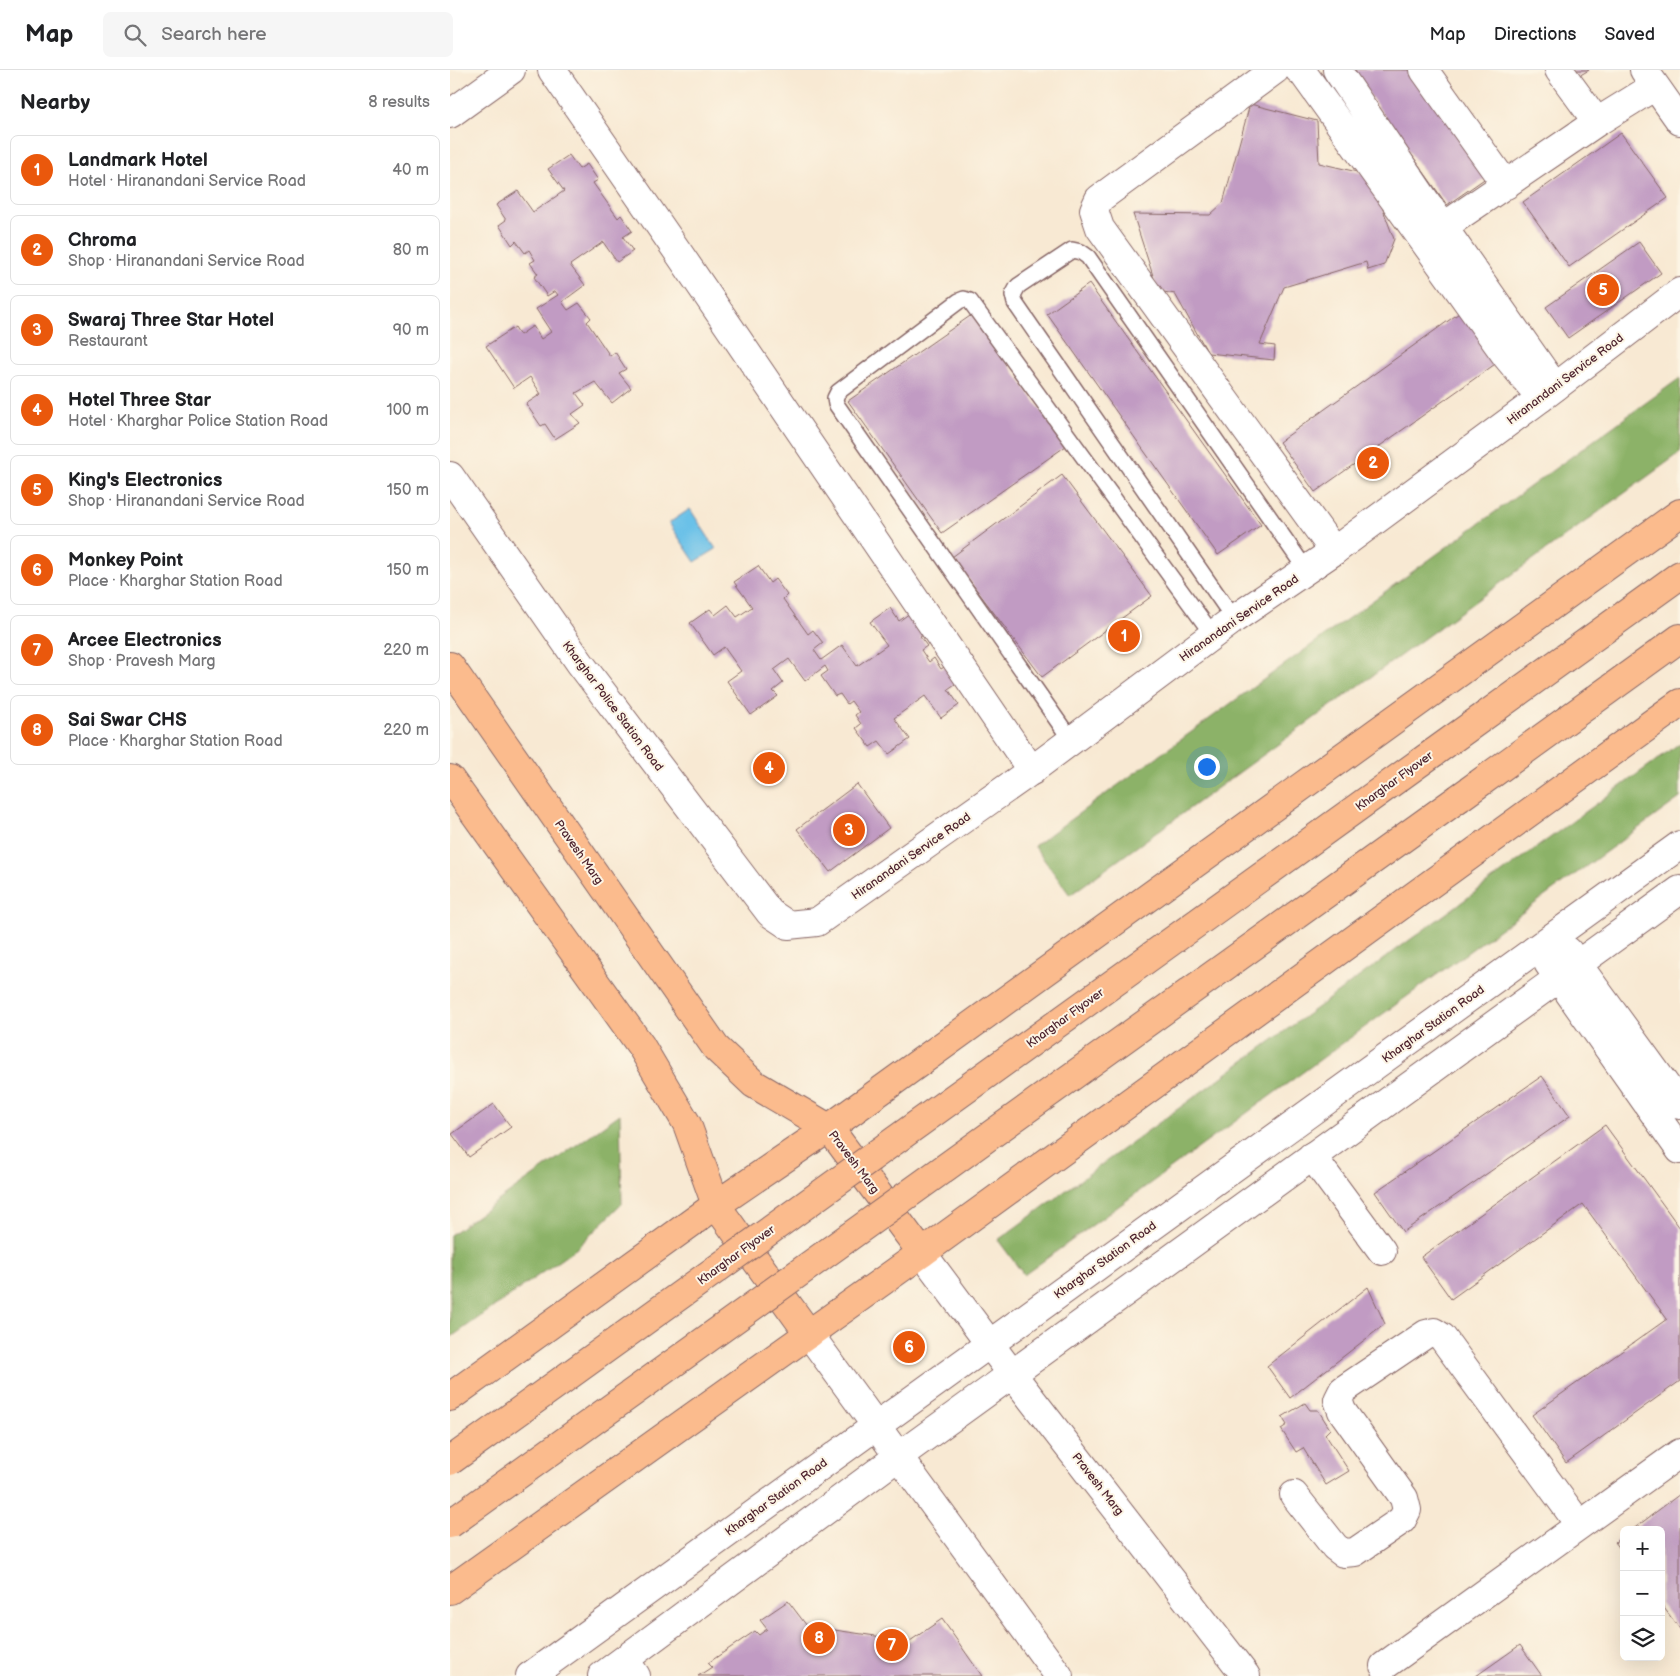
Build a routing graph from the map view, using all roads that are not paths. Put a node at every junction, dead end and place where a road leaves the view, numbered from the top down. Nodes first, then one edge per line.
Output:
1 (511, 70) edge
2 (552, 70) edge
3 (1274, 70) edge
4 (1299, 70) edge
5 (1337, 70) edge
6 (1424, 70) edge
7 (1559, 70) edge
8 (1649, 78) edge
9 (450, 114) edge
10 (1680, 121) edge
11 (1597, 122) junction
12 (1506, 185) junction
13 (1443, 227) junction
14 (1680, 292) edge
15 (1548, 392) junction
16 (450, 476) edge
17 (1680, 513) edge
18 (1334, 551) junction
19 (1307, 571) junction
20 (1680, 575) edge
21 (1224, 627) junction
22 (1680, 638) edge
23 (450, 666) edge
24 (1680, 703) edge
25 (1071, 740) junction
26 (1032, 771) junction
27 (450, 780) edge
28 (1680, 845) edge
29 (1680, 890) edge
30 (788, 925) joint
31 (1547, 942) junction
32 (1568, 971) junction
33 (1680, 1105) edge
34 (829, 1128) junction
35 (1680, 1150) edge
36 (1312, 1156) junction
37 (716, 1205) junction
38 (1382, 1251) dead end
39 (922, 1253) junction
40 (809, 1334) junction
41 (990, 1343) junction
42 (1012, 1374) junction
43 (450, 1397) edge
44 (876, 1425) junction
45 (1680, 1453) edge
46 (899, 1456) junction
47 (450, 1461) edge
48 (1294, 1495) dead end
49 (450, 1524) edge
50 (1579, 1524) junction
51 (450, 1590) edge
52 (1384, 1666) dead end
53 (630, 1668) edge
54 (530, 1676) edge
55 (602, 1676) edge
56 (1059, 1676) edge
57 (1246, 1676) edge

1 - 9 street
2 - 26 street
3 - 18 street
4 - 15 street
5 - 13 street
6 - 12 street
7 - 11 street
8 - 10 street
8 - 11 street
11 - 12 street
12 - 13 street
13 - 15 street
14 - 15 street, Hiranandani Service Road
15 - 18 street, Hiranandani Service Road
16 - 30 street, Kharghar Police Station Road
17 - 34 main road
18 - 19 street, Hiranandani Service Road
19 - 21 street, Hiranandani Service Road
19 - 21 lane
20 - 47 main road, Kharghar Flyover, bridge
21 - 25 street, Hiranandani Service Road
21 - 25 lane
22 - 49 main road, bridge
23 - 34 main road, Pravesh Marg
24 - 39 main road
25 - 26 street, Hiranandani Service Road
26 - 30 street, Hiranandani Service Road
27 - 37 main road
28 - 31 street, Kharghar Station Road
29 - 32 street
31 - 32 street
31 - 41 street, Kharghar Station Road
32 - 33 street
32 - 35 street
32 - 36 street
34 - 37 main road
34 - 39 main road, Pravesh Marg
36 - 38 street
36 - 42 street
37 - 40 main road
37 - 43 main road
39 - 40 main road
39 - 41 street, Pravesh Marg
40 - 44 street
40 - 51 main road
41 - 42 street, Pravesh Marg
41 - 44 street, Kharghar Station Road
42 - 46 street
42 - 57 street, Pravesh Marg
44 - 46 street
44 - 54 street, Kharghar Station Road
45 - 50 street
46 - 53 street
46 - 56 street
48 - 50 street
50 - 52 street
53 - 55 street

